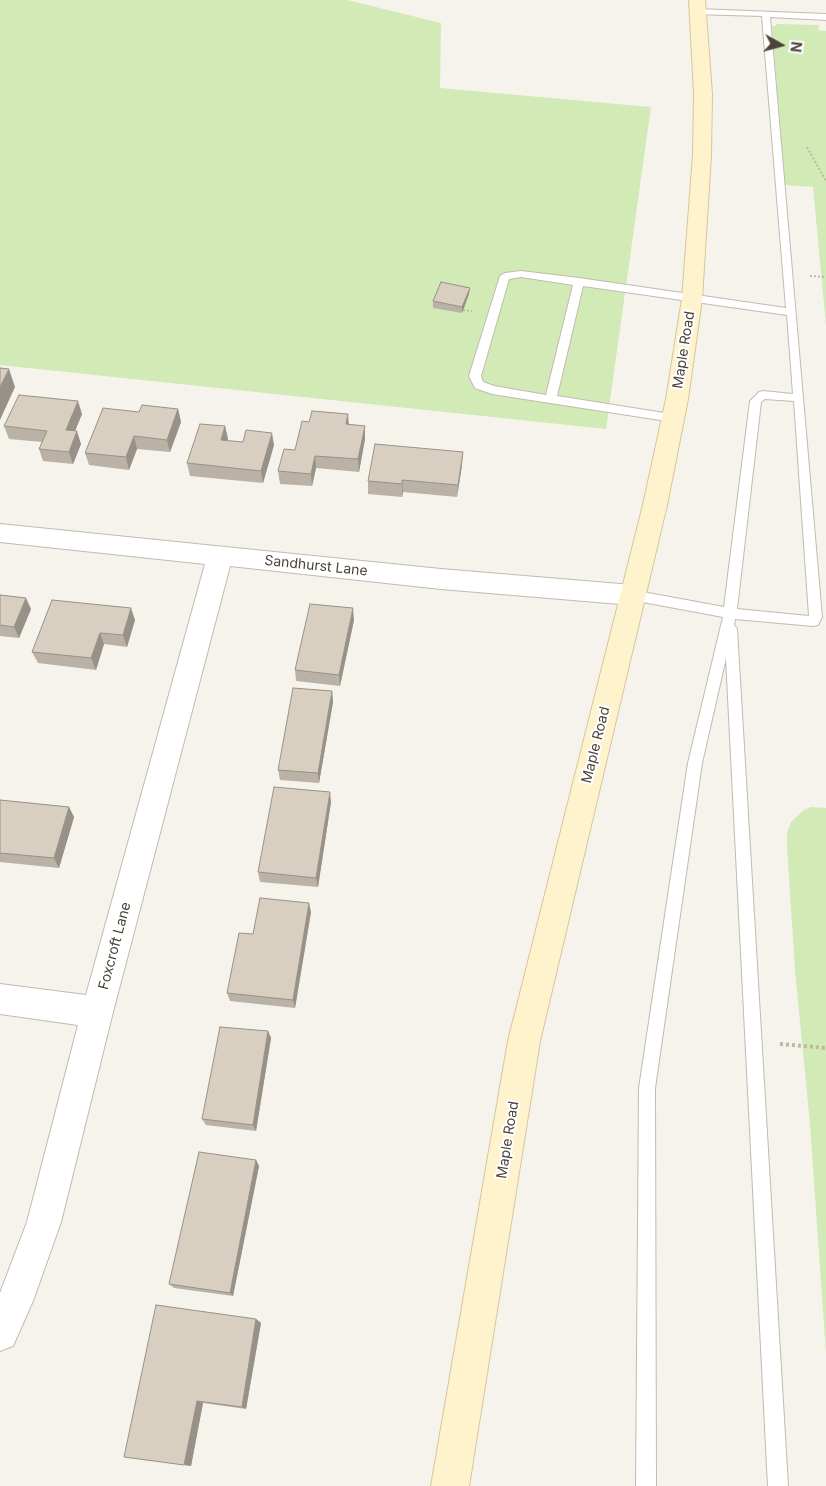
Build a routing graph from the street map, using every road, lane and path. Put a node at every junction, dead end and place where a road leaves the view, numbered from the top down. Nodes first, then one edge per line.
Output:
1 (697, 6) edge
2 (766, 14) junction
3 (826, 17) edge
4 (807, 147) dead end
5 (826, 181) edge
6 (579, 281) junction
7 (692, 299) junction
8 (792, 312) junction
9 (799, 398) junction
10 (551, 399) junction
11 (673, 418) junction
12 (0, 533) edge
13 (220, 556) junction
14 (632, 596) junction
15 (730, 613) junction
16 (0, 999) edge
17 (97, 1012) junction
18 (754, 1042) junction
19 (826, 1048) edge
20 (0, 1333) edge
21 (450, 1486) edge
22 (646, 1486) edge
23 (778, 1486) edge

1 - 2 lane
1 - 7 main road, Maple Road
2 - 3 lane
2 - 8 lane
4 - 5 path
6 - 7 lane
6 - 10 lane
6 - 10 lane
7 - 8 lane
7 - 11 main road, Maple Road
8 - 9 lane
9 - 15 lane
9 - 15 lane
10 - 11 lane
11 - 14 main road, Maple Road
12 - 13 street, Sandhurst Lane
13 - 14 street, Sandhurst Lane
13 - 17 street, Foxcroft Lane
14 - 15 lane
14 - 21 main road, Maple Road
15 - 18 lane
15 - 22 lane
16 - 17 street
17 - 20 street, Foxcroft Lane
18 - 19 path
18 - 23 lane

